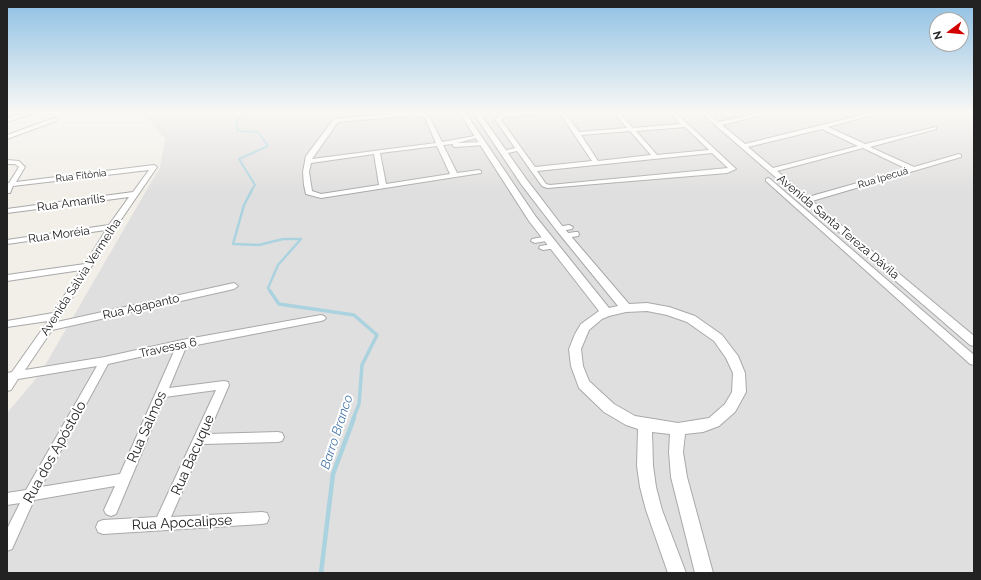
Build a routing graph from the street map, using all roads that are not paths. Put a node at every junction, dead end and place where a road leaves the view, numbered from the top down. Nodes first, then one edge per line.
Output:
1 (323, 139) edge
2 (437, 139) edge
3 (497, 139) edge
4 (512, 139) edge
5 (580, 139) edge
6 (640, 139) edge
7 (703, 139) edge
8 (735, 139) edge
9 (773, 139) edge
10 (848, 139) edge
11 (890, 139) edge
12 (481, 140) joint
13 (514, 142) junction
14 (439, 144) junction
15 (744, 146) junction
16 (863, 146) junction
17 (504, 148) junction
18 (519, 149) junction
19 (716, 151) junction
20 (377, 152) junction
21 (959, 156) dead end
22 (656, 157) junction
23 (308, 161) junction
24 (10, 162) edge
25 (596, 162) junction
26 (154, 167) joint
27 (533, 169) junction
28 (912, 169) junction
29 (772, 170) junction
30 (479, 172) dead end
31 (454, 175) junction
32 (768, 180) dead end
33 (10, 184) edge
34 (382, 186) junction
35 (7, 191) edge
36 (136, 194) junction
37 (807, 200) junction
38 (7, 211) edge
39 (112, 228) junction
40 (535, 241) dead end
41 (7, 242) edge
42 (551, 242) junction
43 (543, 248) dead end
44 (87, 266) junction
45 (7, 278) edge
46 (234, 286) dead end
47 (626, 308) junction
48 (606, 313) junction
49 (56, 316) junction
50 (321, 318) dead end
51 (7, 324) edge
52 (49, 327) junction
53 (974, 342) edge
54 (182, 344) junction
55 (105, 361) junction
56 (974, 361) edge
57 (11, 377) edge
58 (7, 387) edge
59 (162, 393) junction
60 (645, 425) junction
61 (678, 429) junction
62 (278, 437) dead end
63 (200, 439) junction
64 (124, 479) junction
65 (30, 495) junction
66 (7, 499) edge
67 (111, 510) dead end
68 (262, 518) dead end
69 (161, 524) junction
70 (103, 528) dead end
71 (7, 544) edge
72 (677, 573) edge
73 (704, 573) edge

1 - 23 street
2 - 14 street
3 - 17 street
4 - 13 street
5 - 25 street
6 - 22 street
7 - 19 street
8 - 15 street, Avenida Santa Tereza Dávila
9 - 15 street
10 - 16 street
11 - 16 street
12 - 14 street
12 - 42 street
13 - 17 street
13 - 18 street
14 - 20 street
14 - 31 street
15 - 29 street, Avenida Santa Tereza Dávila
16 - 28 street
16 - 29 street
17 - 18 street
17 - 47 street
18 - 27 street
19 - 22 street
19 - 27 street
20 - 23 street
20 - 34 street
21 - 28 street, Rua Ipecuá
22 - 25 street
23 - 34 street
24 - 33 street
25 - 27 street
26 - 33 street, Rua Fitônia
26 - 36 street, Avenida Sálvia Vermelha
28 - 37 street, Rua Ipecuá
29 - 37 street, Avenida Santa Tereza Dávila
30 - 31 street
31 - 34 street
32 - 56 street
33 - 35 street
36 - 38 street, Rua Amarílis
36 - 39 street, Avenida Sálvia Vermelha
37 - 53 street, Avenida Santa Tereza Dávila
39 - 41 street, Rua Moréia
39 - 44 street, Avenida Sálvia Vermelha
40 - 42 street
42 - 43 street
42 - 48 street
44 - 45 street
44 - 49 street, Avenida Sálvia Vermelha
46 - 52 street, Rua Agapanto
47 - 48 street
47 - 61 street
48 - 60 street
49 - 51 street
49 - 52 street, Avenida Sálvia Vermelha
50 - 54 street, Travessa 6
52 - 57 street, Avenida Sálvia Vermelha
54 - 55 street, Travessa 6
54 - 59 street, Rua Salmos
55 - 57 street, Travessa 6
55 - 65 street, Rua dos Apóstolo
57 - 58 street, Avenida Sálvia Vermelha
59 - 63 street, Rua Bacuque
59 - 64 street, Rua Salmos
60 - 61 street
60 - 72 street
61 - 73 street
62 - 63 street
63 - 69 street, Rua Bacuque
64 - 65 street
64 - 67 street, Rua Salmos
65 - 66 street
65 - 71 street, Rua dos Apóstolo
68 - 69 street, Rua Apocalipse
69 - 70 street, Rua Apocalipse

